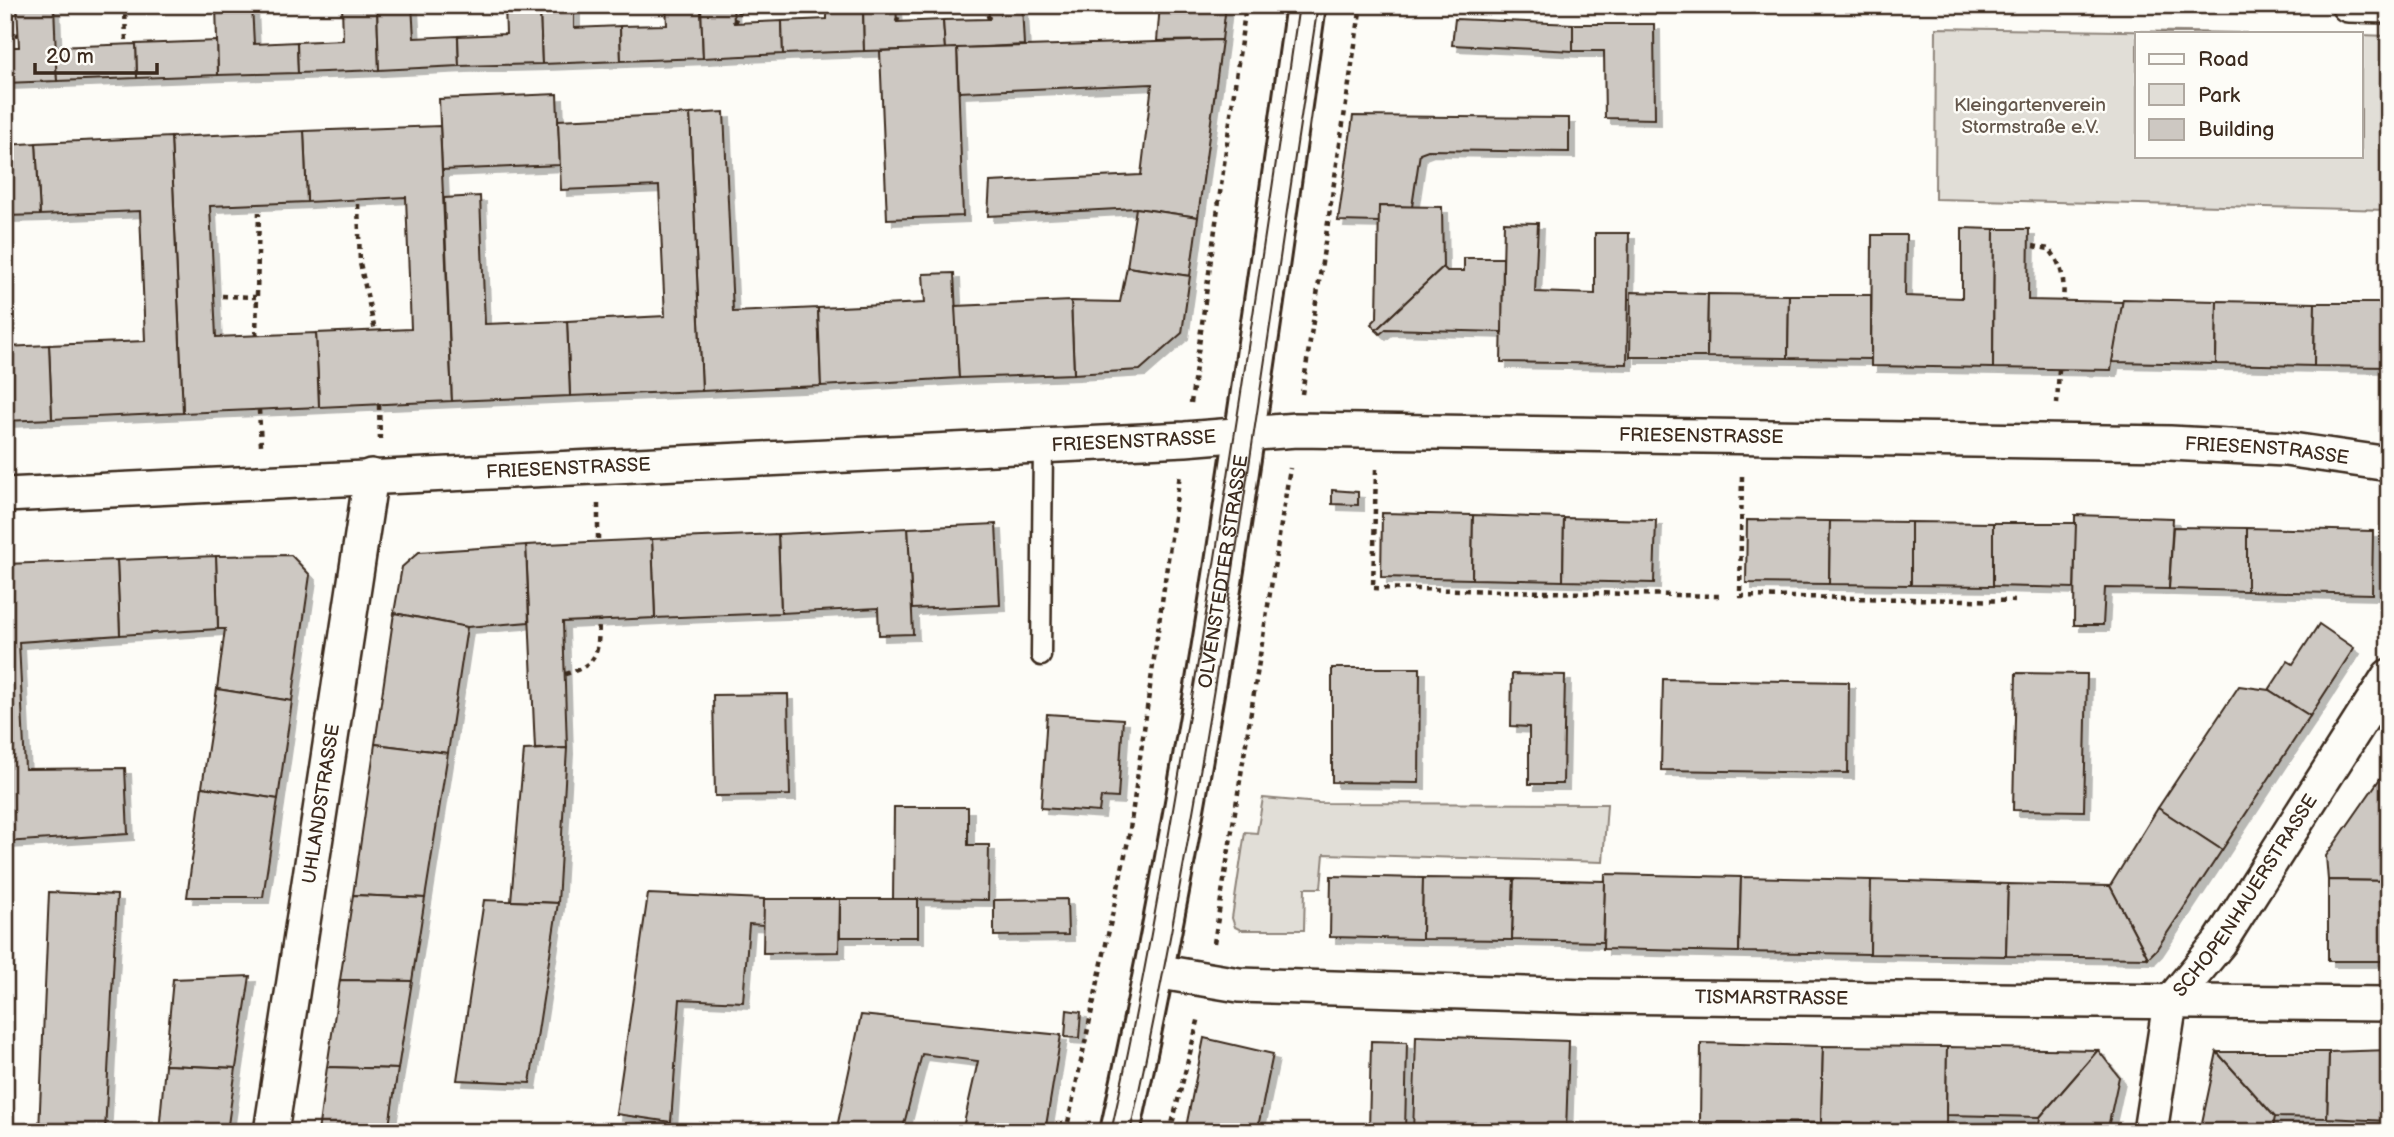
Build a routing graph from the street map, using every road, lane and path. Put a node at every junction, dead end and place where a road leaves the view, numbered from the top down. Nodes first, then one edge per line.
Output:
1 (125, 5) edge
2 (591, 5) edge
3 (648, 5) edge
4 (742, 5) edge
5 (901, 5) edge
6 (985, 5) edge
7 (1246, 5) edge
8 (1306, 5) edge
9 (1361, 5) edge
10 (2348, 5) edge
11 (666, 6) edge
12 (2389, 6) edge
13 (574, 13) dead end
14 (989, 19) dead end
15 (897, 22) dead end
16 (734, 23) dead end
17 (5, 33) edge
18 (18, 35) dead end
19 (126, 44) dead end
20 (358, 204) dead end
21 (259, 212) dead end
22 (2033, 246) dead end
23 (222, 296) dead end
24 (256, 297) junction
25 (2063, 301) dead end
26 (375, 331) dead end
27 (256, 336) dead end
28 (1301, 401) dead end
29 (1190, 408) dead end
30 (1377, 430) junction
31 (1244, 436) junction
32 (1043, 444) junction
33 (1292, 457) dead end
34 (2389, 464) edge
35 (1181, 468) dead end
36 (371, 476) junction
37 (1742, 476) dead end
38 (5, 495) edge
39 (1719, 596) dead end
40 (2019, 601) dead end
41 (599, 620) dead end
42 (1041, 656) dead end
43 (565, 674) dead end
44 (2389, 676) edge
45 (1214, 944) dead end
46 (1155, 971) junction
47 (2170, 1003) junction
48 (2389, 1004) edge
49 (1200, 1011) dead end
50 (271, 1132) edge
51 (1066, 1132) edge
52 (1120, 1132) edge
53 (1170, 1132) edge
54 (2150, 1132) edge

1 - 19 path
2 - 13 path
3 - 11 path
4 - 16 path
5 - 15 path
6 - 14 path
7 - 29 path
8 - 31 street, OLVENSTEDTER STRASSE
9 - 28 path
10 - 12 street
17 - 18 path
20 - 26 path
21 - 24 path
22 - 25 path
23 - 24 path
24 - 27 path
30 - 31 street, FRIESENSTRASSE
30 - 34 street, FRIESENSTRASSE
30 - 39 path
31 - 32 street, FRIESENSTRASSE
31 - 46 street, OLVENSTEDTER STRASSE
32 - 36 street, FRIESENSTRASSE
32 - 42 lane
33 - 45 path
35 - 51 path
36 - 38 street, FRIESENSTRASSE
36 - 50 street, UHLANDSTRASSE
37 - 40 path
41 - 43 path
44 - 47 street, SCHOPENHAUERSTRASSE
46 - 47 street, TISMARSTRASSE
46 - 52 street, OLVENSTEDTER STRASSE
47 - 48 street, TISMARSTRASSE
47 - 54 street, SCHOPENHAUERSTRASSE
49 - 53 path

